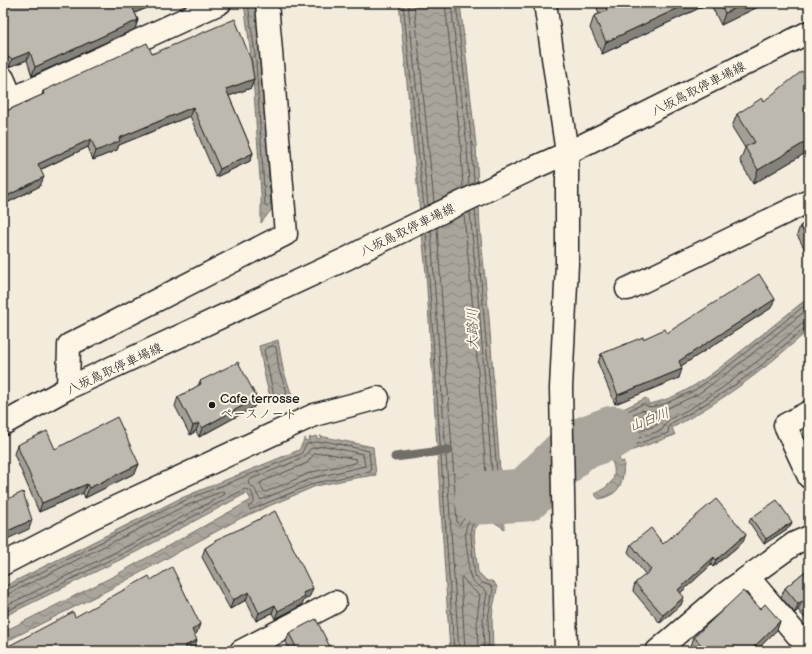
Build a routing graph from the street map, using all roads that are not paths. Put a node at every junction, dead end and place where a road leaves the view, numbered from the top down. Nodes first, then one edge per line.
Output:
1 (220, 3) edge
2 (267, 3) edge
3 (545, 3) edge
4 (809, 32) edge
5 (3, 78) edge
6 (7, 101) edge
7 (567, 153) junction
8 (809, 201) edge
9 (627, 289) dead end
10 (68, 388) junction
11 (378, 398) dead end
12 (809, 412) edge
13 (3, 424) edge
14 (809, 477) edge
15 (809, 537) edge
16 (3, 564) edge
17 (748, 577) junction
18 (335, 602) dead end
19 (809, 649) edge
20 (241, 651) edge
21 (566, 651) edge
22 (657, 651) edge

1 - 6 street
2 - 10 street
3 - 7 street
4 - 7 street, 八坂鳥取停車場線
5 - 6 street
7 - 10 street, 八坂鳥取停車場線
7 - 21 street
8 - 9 street
10 - 13 street, 八坂鳥取停車場線
11 - 16 street
12 - 14 street
15 - 17 street
17 - 19 street
17 - 22 street
18 - 20 street

